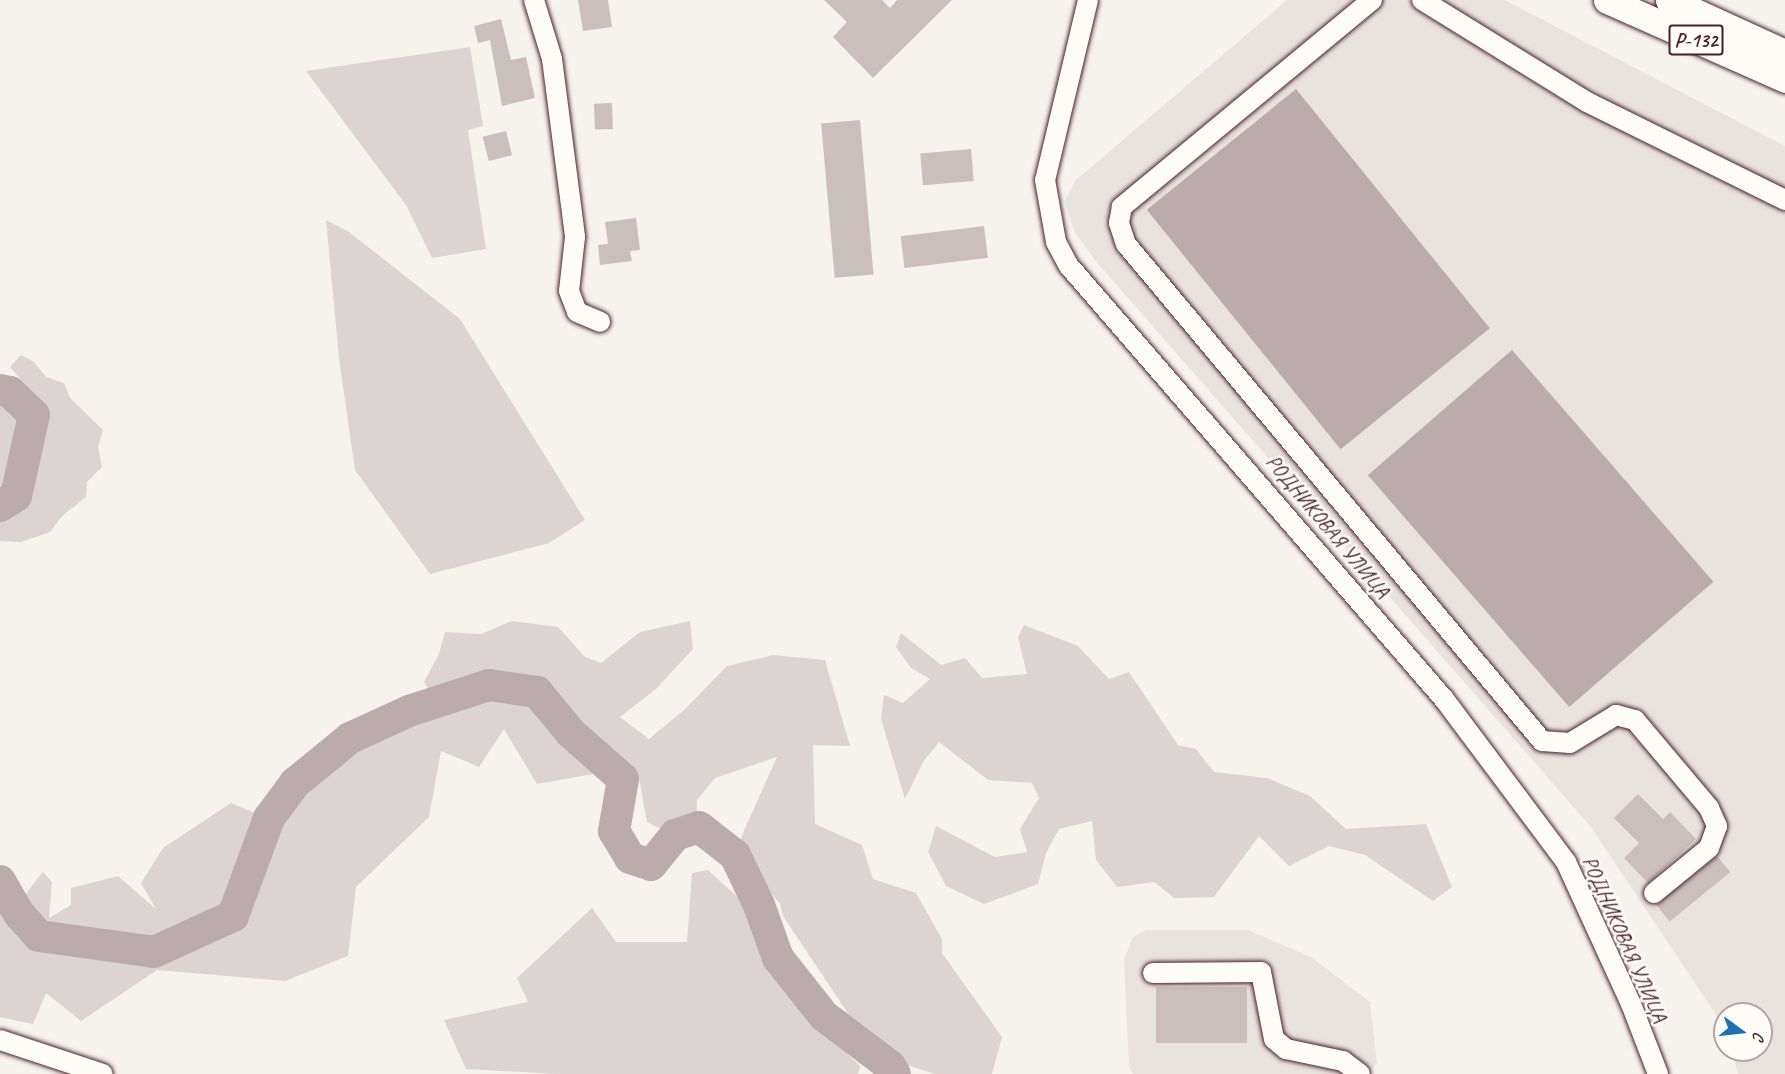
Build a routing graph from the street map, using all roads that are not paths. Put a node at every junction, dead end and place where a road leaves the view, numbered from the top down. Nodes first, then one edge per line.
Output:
1 (534, 0) edge
2 (1088, 0) edge
3 (1372, 0) edge
4 (1422, 0) edge
5 (1607, 0) edge
6 (1669, 0) edge
7 (1785, 53) edge
8 (1785, 79) edge
9 (1785, 200) edge
10 (600, 322) dead end
11 (1654, 893) dead end
12 (1153, 973) dead end
13 (0, 1040) edge
14 (103, 1074) edge
15 (1360, 1074) edge
16 (1658, 1074) edge

1 - 10 street
2 - 16 street, РОДНИКОВАЯ УЛИЦА
3 - 11 street
4 - 9 street
5 - 8 highway, Р-132
6 - 7 highway, Р-132
12 - 15 street
13 - 14 street

